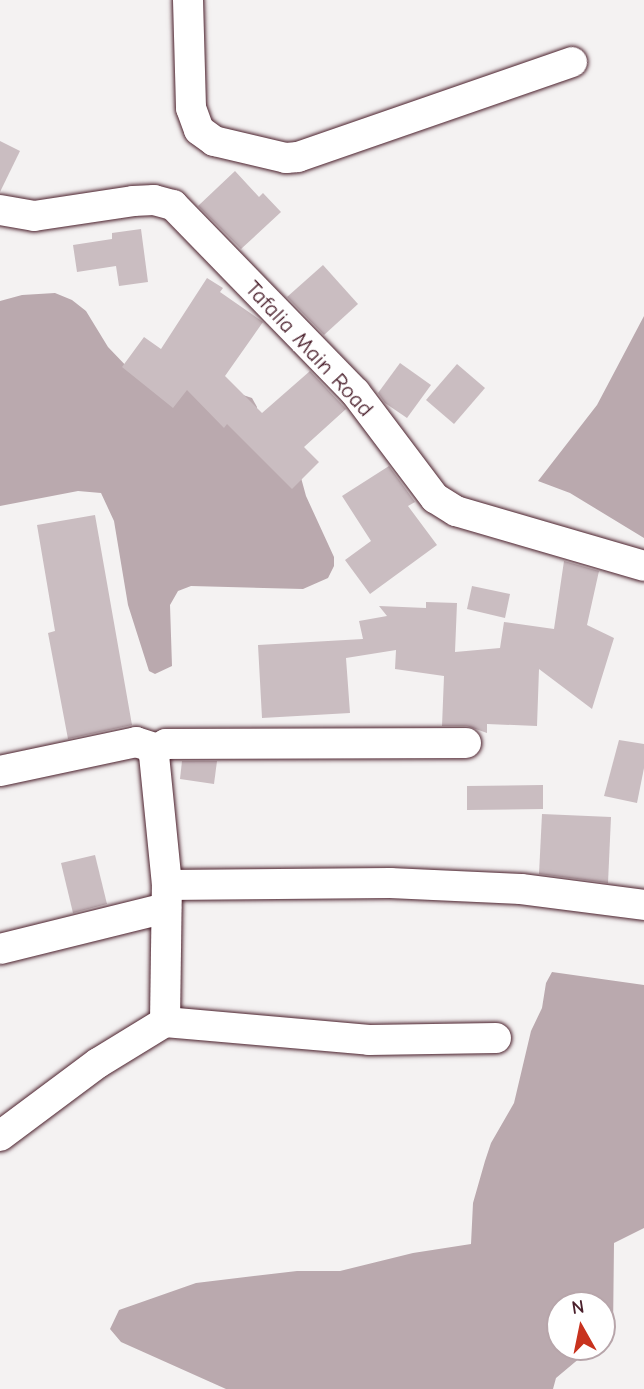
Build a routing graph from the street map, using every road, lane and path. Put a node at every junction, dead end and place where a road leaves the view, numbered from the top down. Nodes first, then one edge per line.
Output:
1 (188, 0) edge
2 (572, 62) dead end
3 (0, 210) edge
4 (644, 566) edge
5 (466, 743) dead end
6 (157, 749) junction
7 (0, 771) edge
8 (166, 897) junction
9 (644, 905) edge
10 (0, 949) edge
11 (165, 1022) junction
12 (496, 1038) dead end
13 (0, 1136) edge

1 - 2 street
3 - 4 street, Tafalia Main Road
5 - 6 street
6 - 7 street
6 - 8 street
8 - 9 street
8 - 10 street
8 - 11 street
11 - 12 street
11 - 13 street

